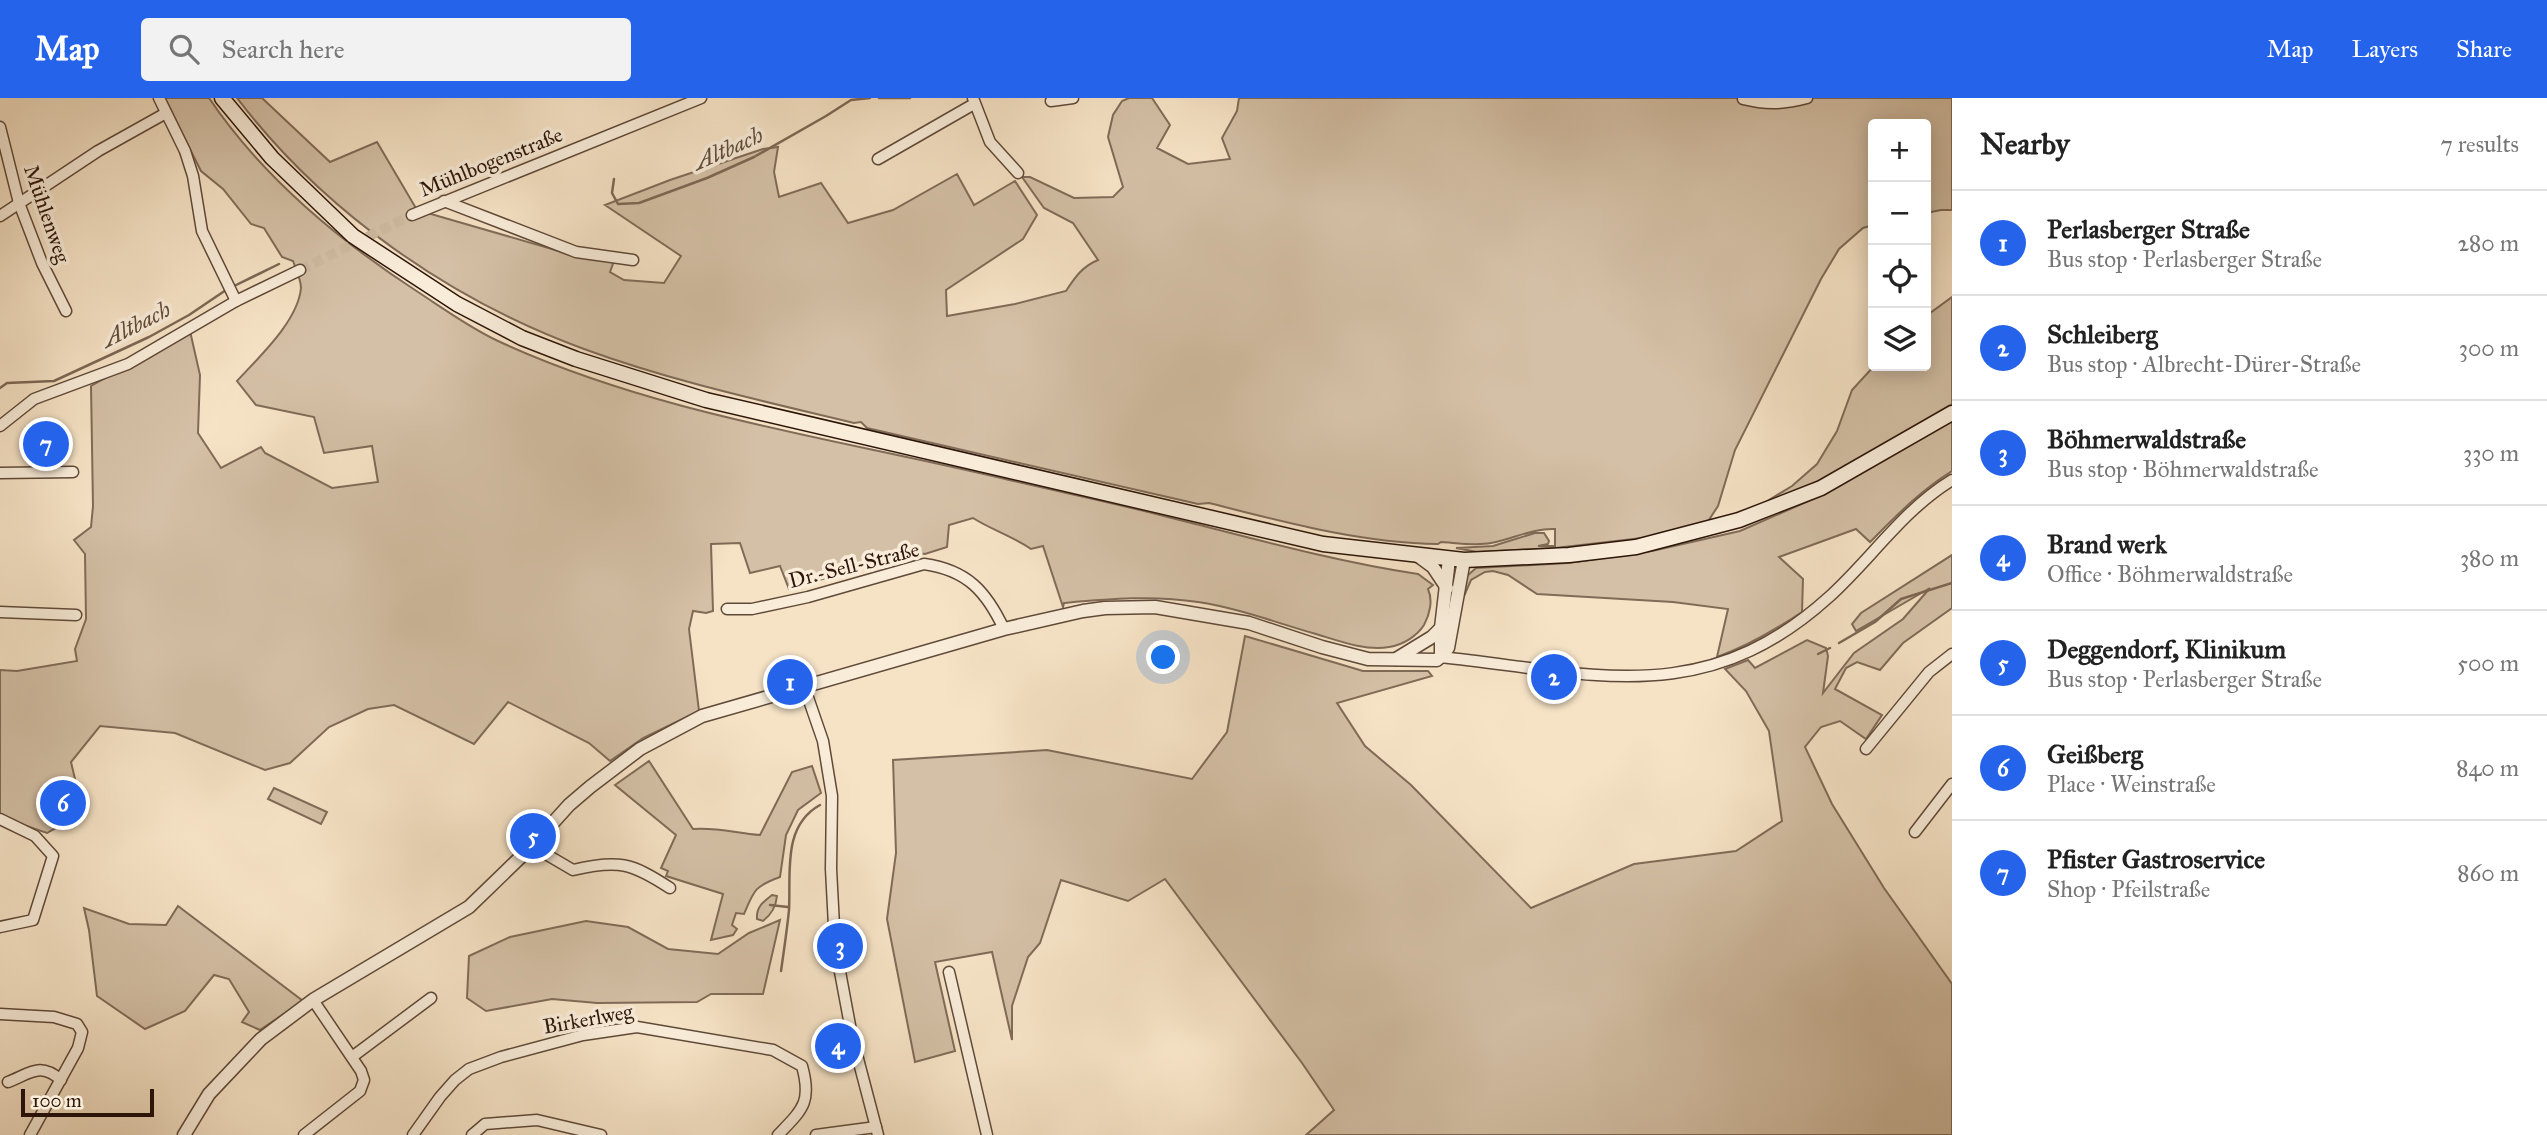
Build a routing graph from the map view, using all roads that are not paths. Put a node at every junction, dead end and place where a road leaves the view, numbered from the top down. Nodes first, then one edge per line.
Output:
1 (159, 98) edge
2 (222, 98) edge
3 (701, 98) edge
4 (1073, 98) edge
5 (1807, 98) edge
6 (1743, 99) edge
7 (973, 101) edge
8 (1051, 101) dead end
9 (166, 113) junction
10 (0, 127) edge
11 (878, 159) dead end
12 (1018, 173) dead end
13 (444, 201) junction
14 (19, 203) junction
15 (412, 215) tunnel mouth
16 (0, 216) edge
17 (633, 260) dead end
18 (300, 271) tunnel mouth
19 (236, 301) junction
20 (66, 311) dead end
21 (1952, 413) edge
22 (0, 426) edge
23 (73, 472) dead end
24 (0, 473) edge
25 (1952, 480) edge
26 (1418, 556) junction
27 (1457, 560) junction
28 (1447, 588) junction
29 (727, 608) dead end
30 (0, 612) edge
31 (76, 615) dead end
32 (1441, 628) junction
33 (1004, 629) junction
34 (1952, 654) edge
35 (1441, 657) junction
36 (1395, 660) junction
37 (804, 686) junction
38 (1867, 749) dead end
39 (1952, 784) edge
40 (0, 819) edge
41 (1916, 832) dead end
42 (532, 846) junction
43 (670, 888) dead end
44 (0, 927) edge
45 (949, 972) dead end
46 (431, 998) dead end
47 (313, 1000) junction
48 (0, 1014) edge
49 (352, 1058) junction
50 (61, 1080) junction
51 (8, 1082) dead end
52 (877, 1131) edge
53 (30, 1135) edge
54 (184, 1135) edge
55 (304, 1135) edge
56 (413, 1135) edge
57 (472, 1135) edge
58 (601, 1135) edge
59 (778, 1135) edge
60 (816, 1135) edge
61 (987, 1135) edge

1 - 9 street
2 - 26 main road
3 - 13 street, Mühlbogenstraße
4 - 8 street
5 - 6 street
7 - 11 street
7 - 12 street
9 - 14 street
9 - 19 street
10 - 14 street, Mühlenweg
13 - 15 street, Mühlbogenstraße
13 - 17 street
14 - 16 street
14 - 20 street, Mühlenweg
18 - 19 street
19 - 22 street
21 - 27 main road
23 - 24 street
25 - 35 street
26 - 27 main road
26 - 28 street
27 - 28 street
27 - 35 street
28 - 32 street
29 - 33 street, Dr.-Sell-Straße
30 - 31 street
32 - 35 street
32 - 36 street
33 - 36 street
33 - 37 street
34 - 38 street
35 - 36 street
37 - 42 street
37 - 52 street
39 - 41 street
40 - 44 street
42 - 43 street
42 - 47 street
45 - 61 street
46 - 49 street
47 - 49 street
47 - 54 street
48 - 50 street
49 - 55 street
50 - 51 street
50 - 53 street
52 - 60 street
56 - 59 street, Birkerlweg
57 - 58 street

